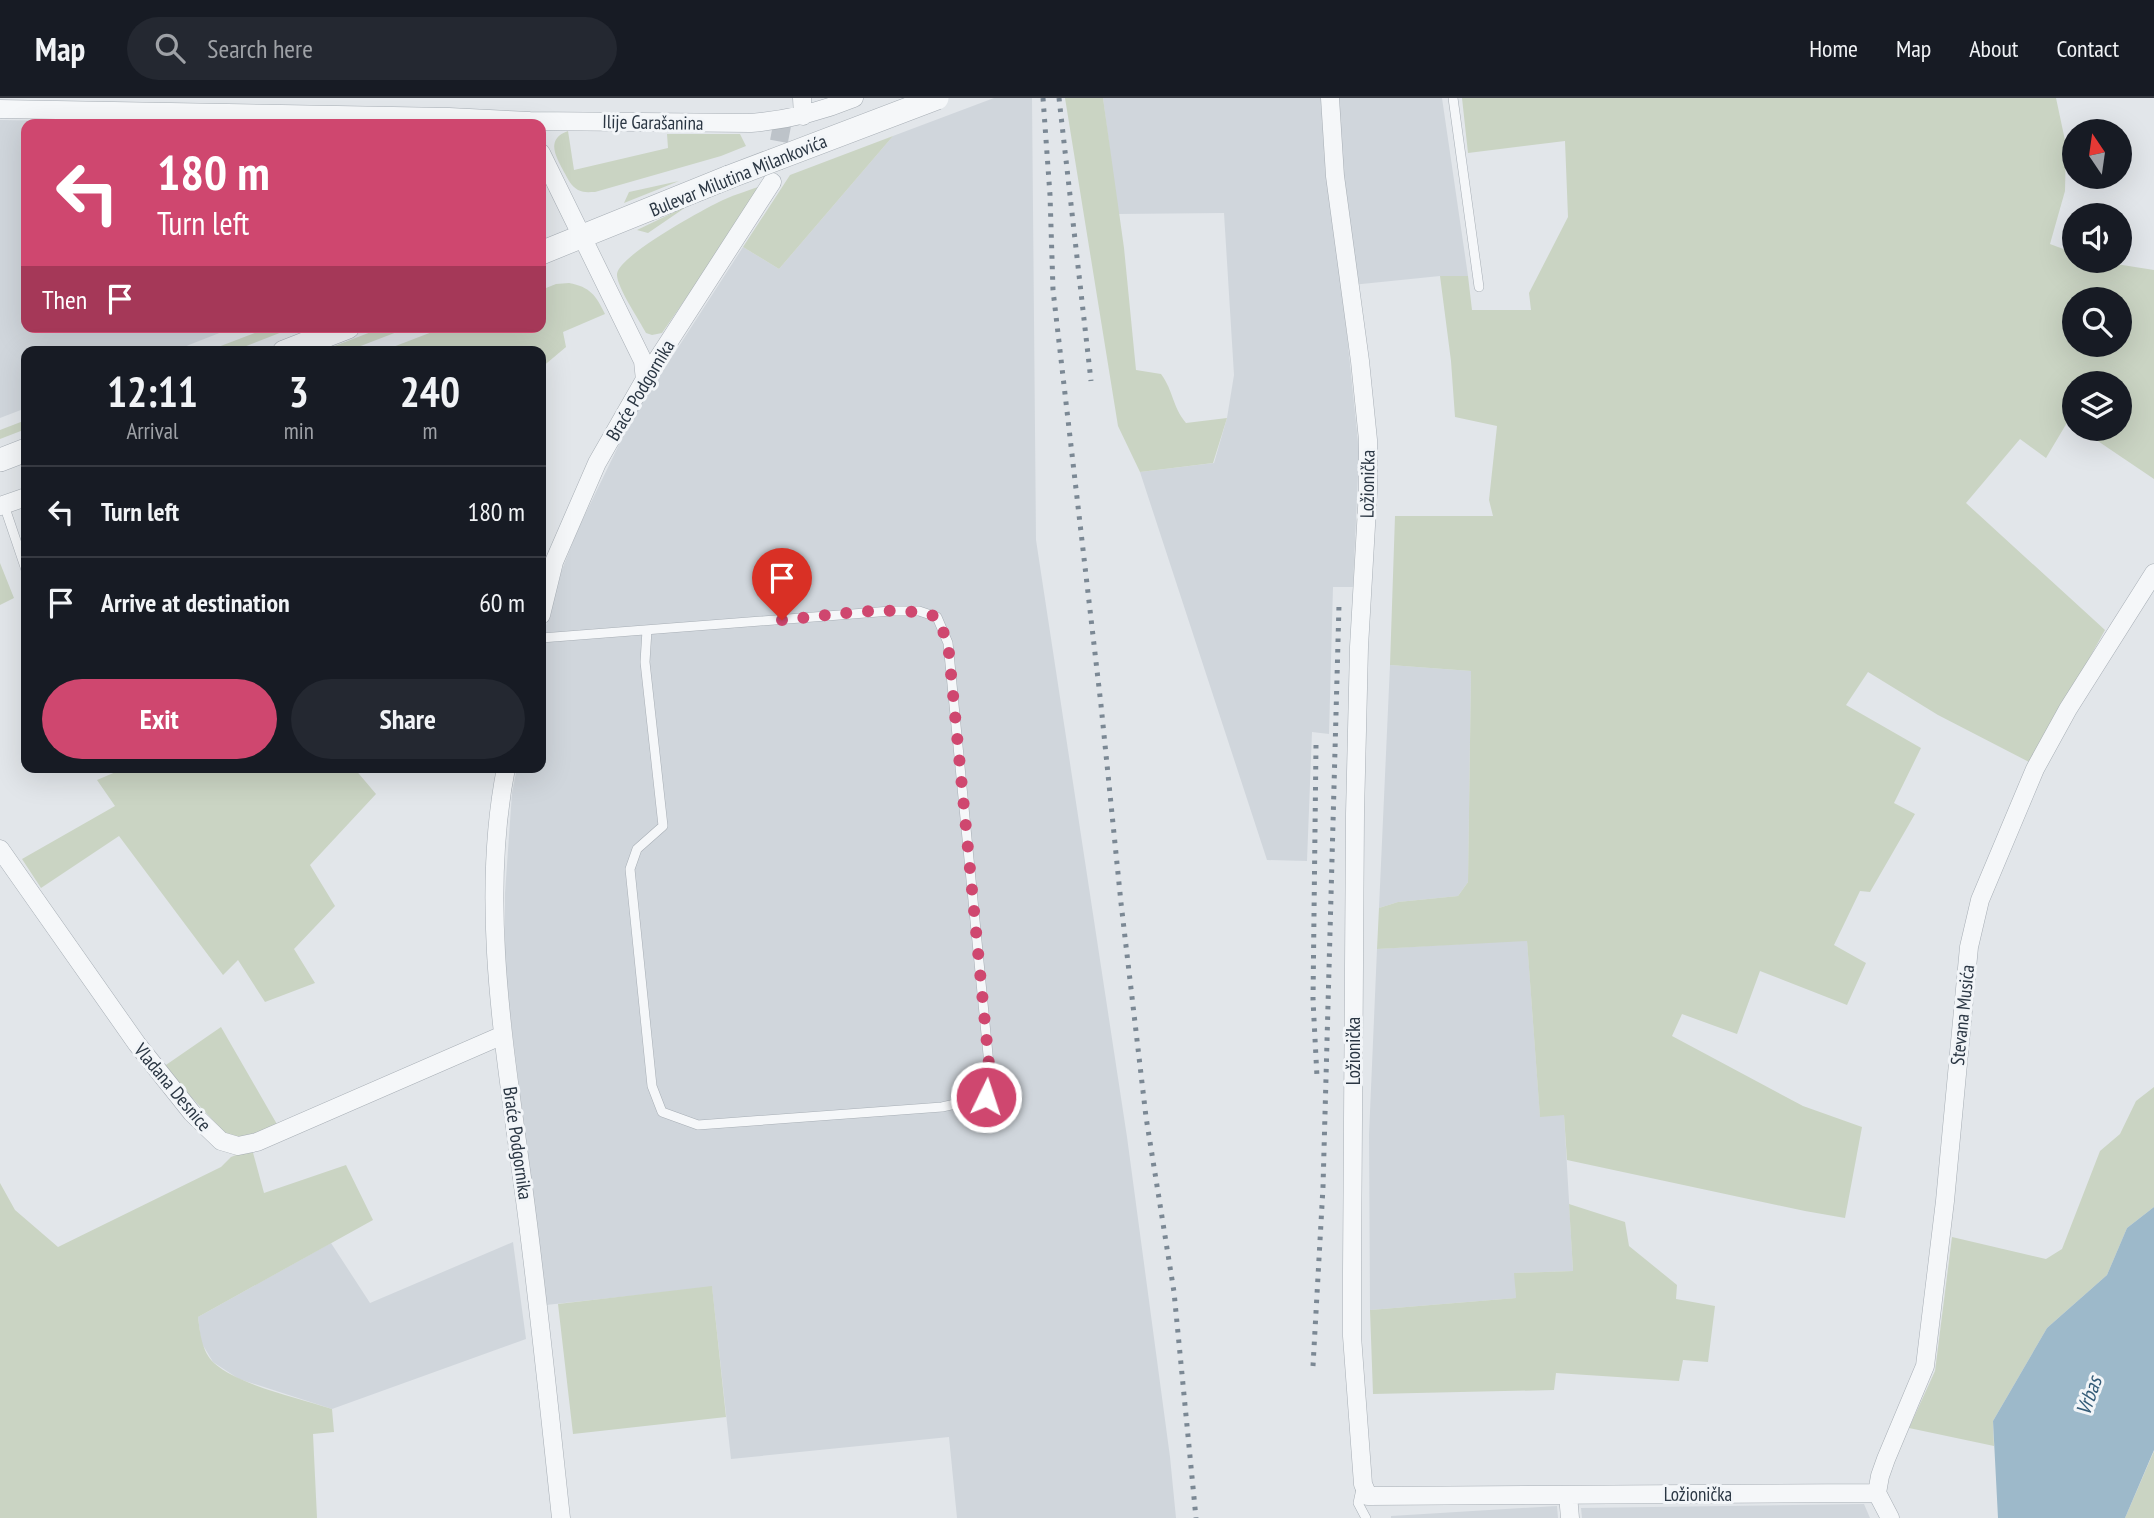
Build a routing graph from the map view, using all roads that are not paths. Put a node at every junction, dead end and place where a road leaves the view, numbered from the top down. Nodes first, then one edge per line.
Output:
1 (450, 98) edge
2 (854, 98) edge
3 (937, 98) edge
4 (1330, 98) edge
5 (1453, 98) edge
6 (802, 107) edge
7 (0, 109) edge
8 (449, 117) junction
9 (476, 119) edge
10 (546, 123) edge
11 (546, 164) edge
12 (772, 182) tunnel mouth
13 (580, 236) junction
14 (546, 251) edge
15 (1479, 287) dead end
16 (333, 333) edge
17 (299, 346) edge
18 (645, 380) junction
19 (21, 452) edge
20 (0, 460) edge
21 (21, 499) edge
22 (2, 505) edge
23 (21, 556) edge
24 (2154, 573) edge
25 (546, 595) edge
26 (647, 630) junction
27 (546, 638) edge
28 (505, 773) edge
29 (0, 849) edge
30 (503, 1035) junction
31 (1363, 1484) junction
32 (1877, 1493) junction
33 (1568, 1495) junction
34 (561, 1518) edge
35 (1366, 1518) edge
36 (1570, 1518) edge
37 (1890, 1518) edge

1 - 8 street
2 - 6 street, Ilije Garašanina
3 - 13 street, Bulevar Milutina Milankovića, bridge
4 - 31 street, Ložionička
5 - 15 lane
6 - 10 street, Ilije Garašanina
7 - 8 street, Ilije Garašanina
8 - 9 street, Ilije Garašanina
11 - 13 street
12 - 18 street, Braće Podgornika
13 - 14 street, Bulevar Milutina Milankovića
13 - 18 street
16 - 17 street
18 - 25 street, Braće Podgornika
19 - 20 street
21 - 22 street
22 - 23 lane
24 - 32 street, Stevana Musića
26 - 26 lane
26 - 27 lane
28 - 30 street, Braće Podgornika
29 - 30 street, Vladana Desnice
30 - 34 street, Braće Podgornika
31 - 33 street, Ložionička
31 - 35 lane
32 - 33 street, Ložionička
32 - 37 street
33 - 36 street

